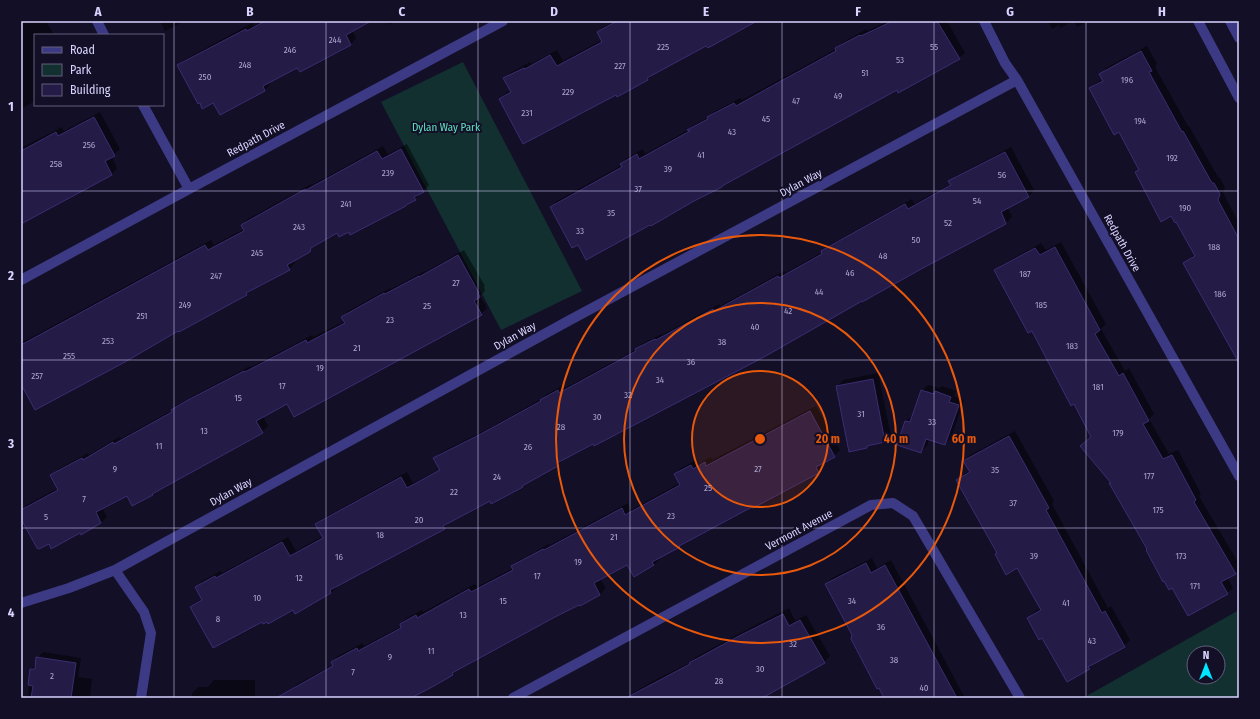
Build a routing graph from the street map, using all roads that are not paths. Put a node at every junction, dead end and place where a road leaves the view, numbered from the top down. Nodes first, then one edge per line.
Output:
1 (97, 21) edge
2 (504, 21) edge
3 (984, 21) edge
4 (1198, 21) edge
5 (1230, 21) edge
6 (104, 34) edge
7 (1239, 38) edge
8 (1017, 80) junction
9 (1239, 98) edge
10 (143, 106) edge
11 (188, 189) junction
12 (21, 280) edge
13 (1239, 476) edge
14 (115, 570) junction
15 (21, 603) edge
16 (142, 698) edge
17 (514, 698) edge
18 (1020, 698) edge

1 - 6 street
2 - 11 street, Redpath Drive
3 - 8 street, Redpath Drive
4 - 9 street
5 - 7 street
8 - 13 street, Redpath Drive
8 - 14 street, Dylan Way
10 - 11 street
11 - 12 street, Redpath Drive
14 - 15 street, Dylan Way
14 - 16 street
17 - 18 street, Vermont Avenue

